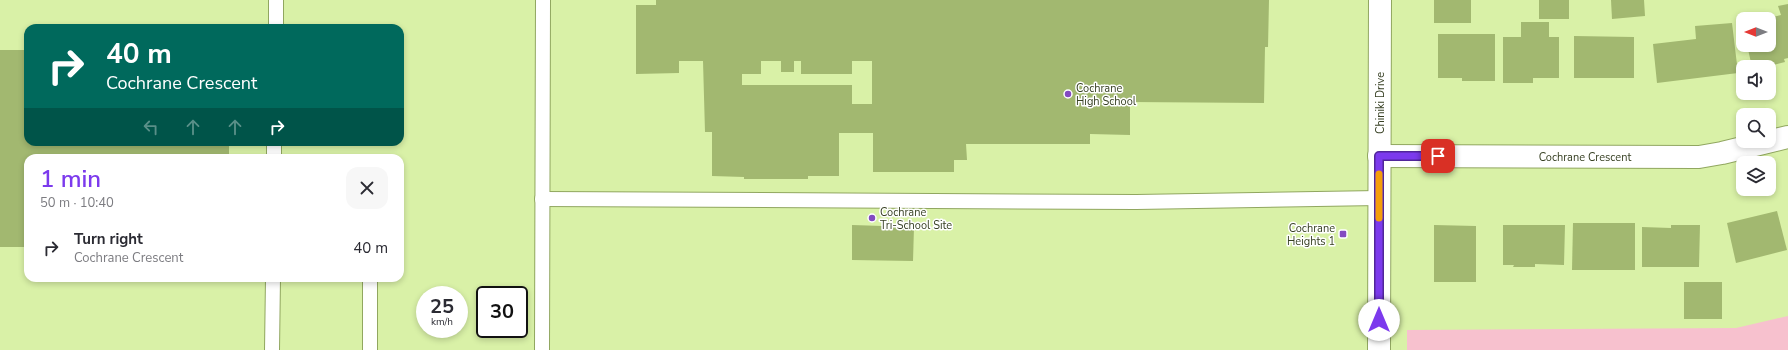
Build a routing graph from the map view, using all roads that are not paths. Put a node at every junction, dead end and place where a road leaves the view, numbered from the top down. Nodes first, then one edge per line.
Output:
1 (276, 0) edge
2 (543, 0) edge
3 (1380, 0) edge
4 (276, 24) edge
5 (1788, 137) edge
6 (1379, 156) junction
7 (1379, 198) junction
8 (542, 199) junction
9 (273, 282) edge
10 (370, 282) edge
11 (272, 350) edge
12 (370, 350) edge
13 (542, 350) edge
14 (1379, 350) edge

1 - 4 lane
2 - 8 lane
3 - 6 street, Chiniki Drive
5 - 6 street, Cochrane Crescent
6 - 7 street, Chiniki Drive
7 - 8 lane
7 - 14 street, Chiniki Drive
8 - 13 lane
9 - 11 lane
10 - 12 lane

